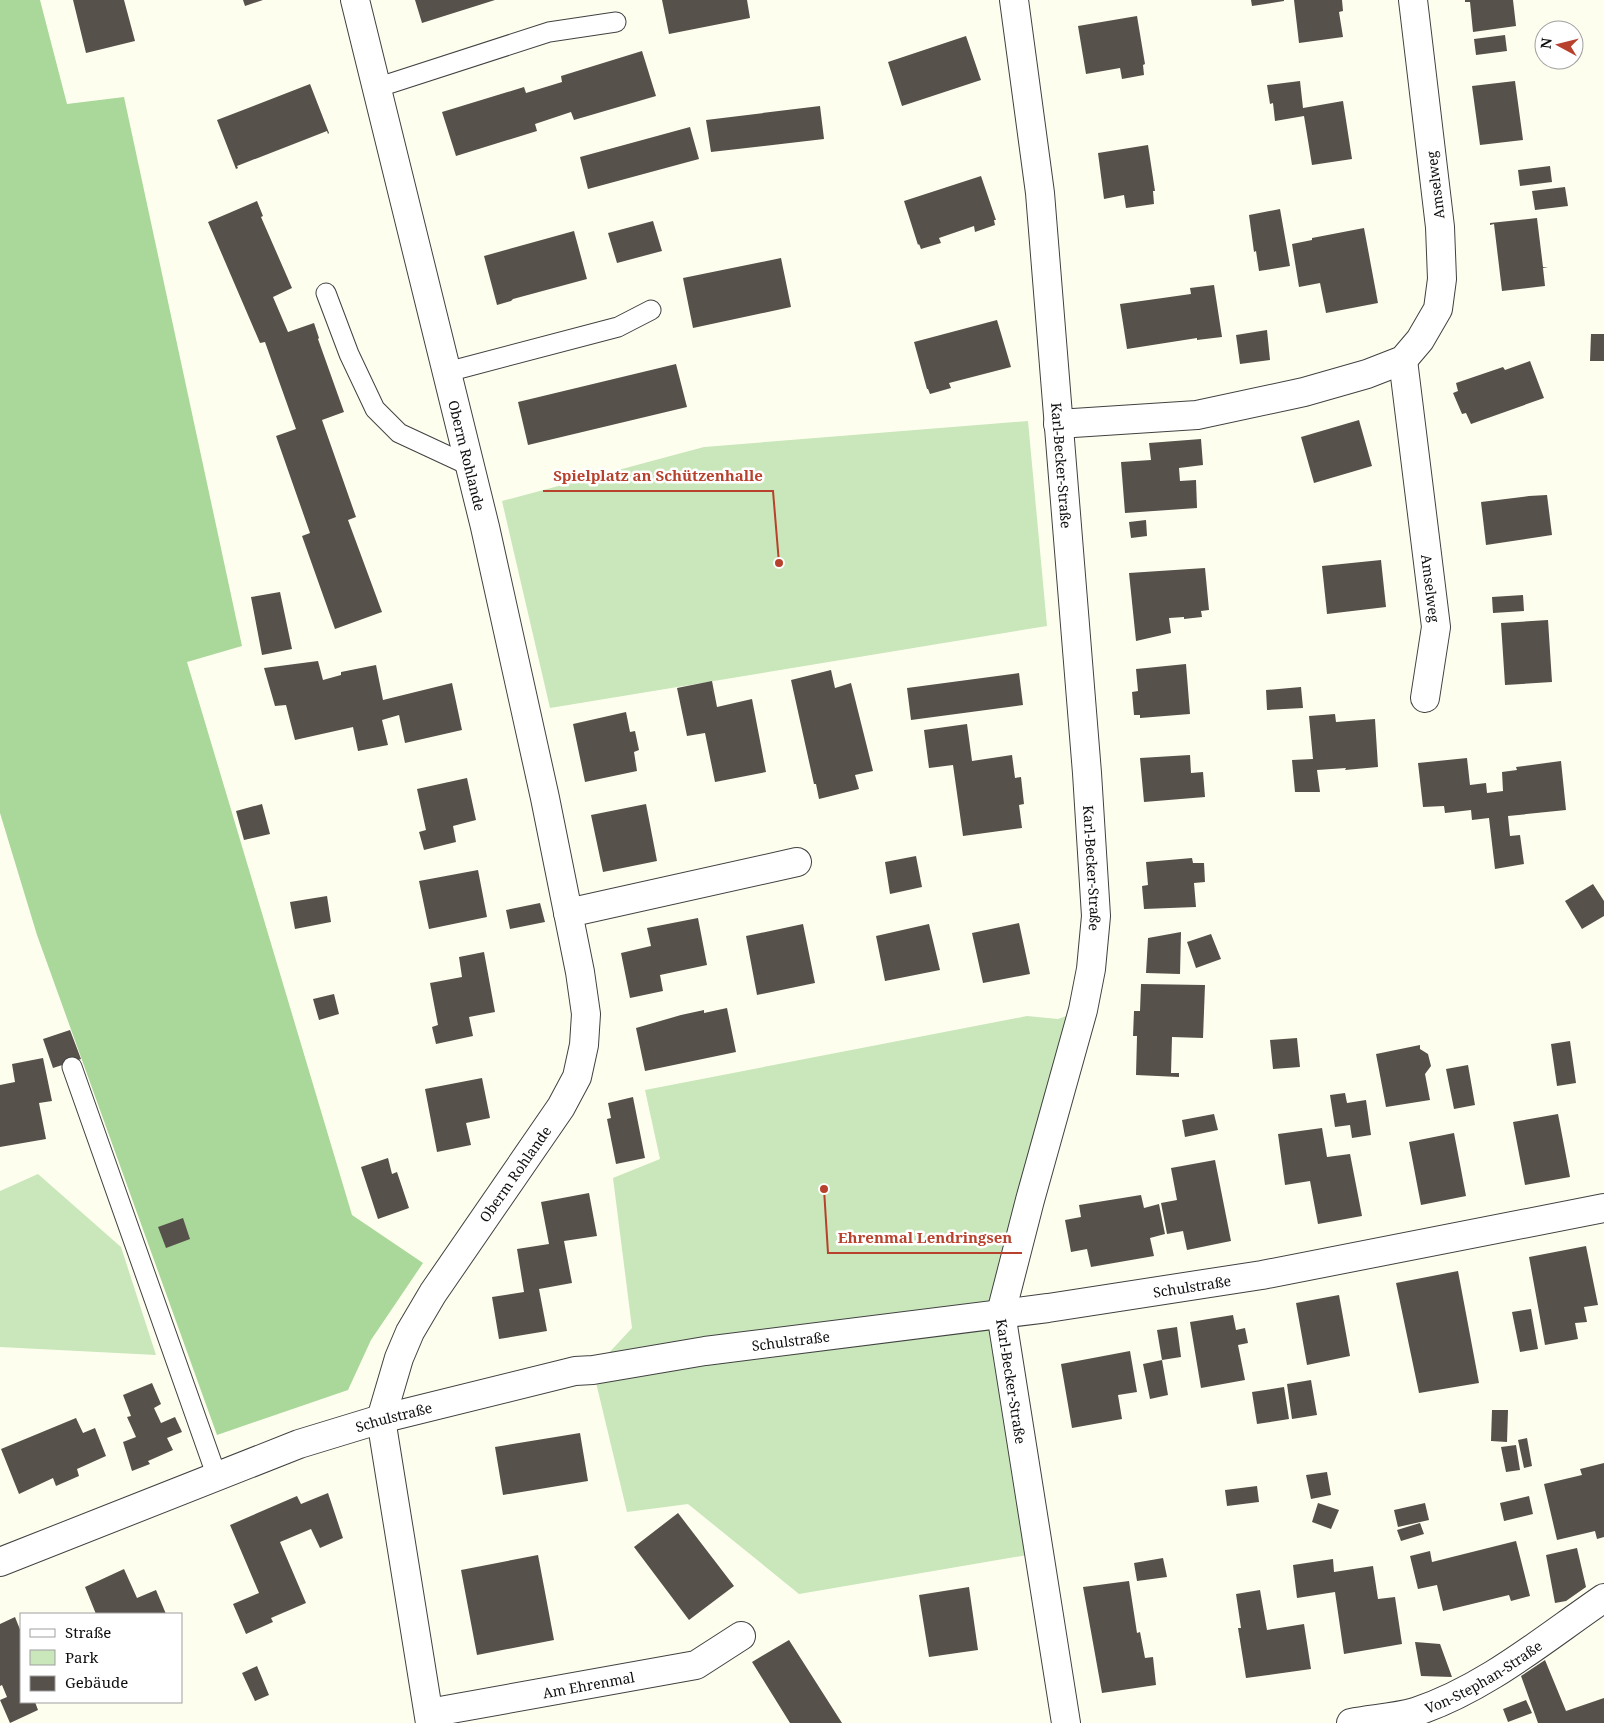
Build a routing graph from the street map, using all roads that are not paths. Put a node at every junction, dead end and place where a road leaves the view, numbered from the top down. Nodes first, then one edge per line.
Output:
1 (355, 0) edge
2 (1014, 0) edge
3 (1414, 0) edge
4 (616, 22) dead end
5 (376, 88) junction
6 (326, 293) dead end
7 (651, 310) dead end
8 (1402, 360) junction
9 (447, 372) junction
10 (1058, 424) junction
11 (470, 466) junction
12 (1425, 698) dead end
13 (798, 862) dead end
14 (568, 913) junction
15 (72, 1067) dead end
16 (1604, 1208) edge
17 (1001, 1313) junction
18 (381, 1419) junction
19 (218, 1477) junction
20 (0, 1562) edge
21 (1604, 1598) edge
22 (741, 1636) dead end
23 (430, 1718) edge
24 (1066, 1723) edge
25 (1350, 1723) edge

1 - 5 street, Oberm Rohlande
2 - 10 street, Karl-Becker-Straße
3 - 8 street, Amselweg
4 - 5 lane
5 - 9 street, Oberm Rohlande
6 - 11 lane
7 - 9 lane
8 - 10 street, Amselweg
8 - 12 street, Amselweg
9 - 11 street, Oberm Rohlande
10 - 17 street, Karl-Becker-Straße
11 - 14 street, Oberm Rohlande
13 - 14 street
14 - 18 street, Oberm Rohlande
15 - 19 lane
16 - 17 street, Schulstraße
17 - 18 street, Schulstraße
17 - 24 street, Karl-Becker-Straße
18 - 19 street, Schulstraße
18 - 23 street, Am Ehrenmal
19 - 20 street, Schulstraße
21 - 25 street, Von-Stephan-Straße
22 - 23 street, Am Ehrenmal

